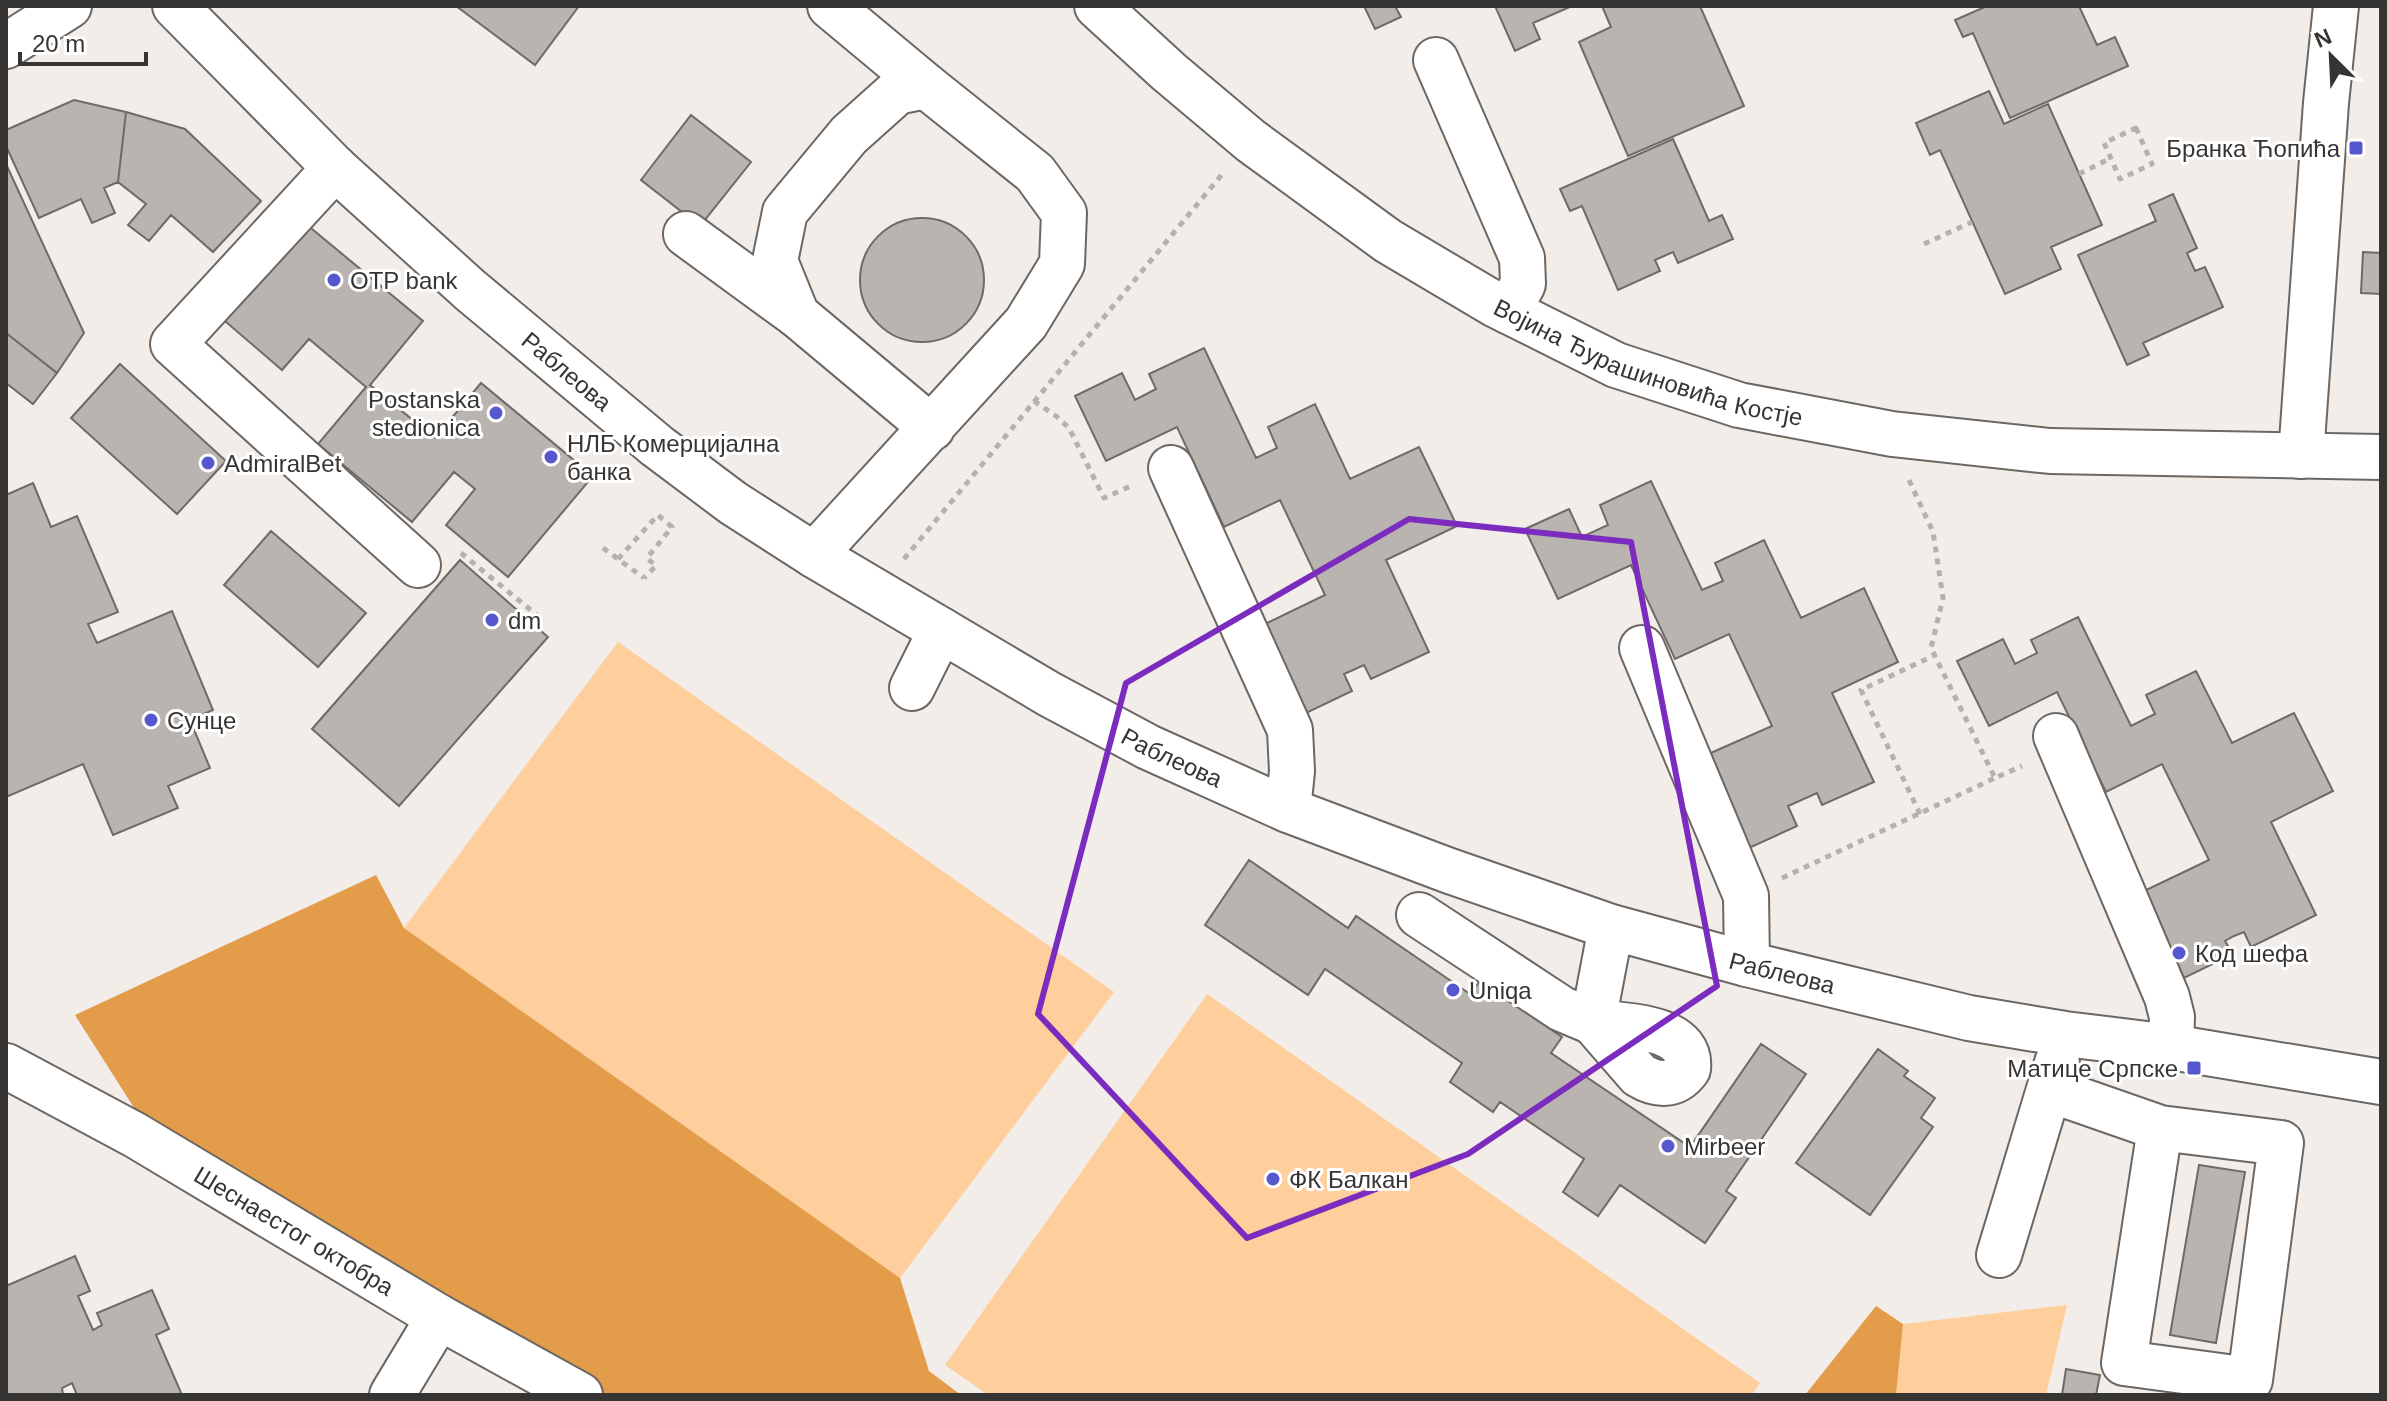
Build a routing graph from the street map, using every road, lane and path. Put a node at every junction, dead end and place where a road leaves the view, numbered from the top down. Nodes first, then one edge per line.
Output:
1 (69, 6) edge
2 (175, 6) edge
3 (830, 6) edge
4 (1097, 6) edge
5 (2336, 6) edge
6 (6, 46) edge
7 (1436, 60) dead end
8 (926, 86) junction
9 (2111, 158) junction
10 (335, 168) junction
11 (2079, 174) dead end
12 (1220, 177) dead end
13 (1972, 222) dead end
14 (686, 234) dead end
15 (1924, 244) dead end
16 (1508, 311) junction
17 (797, 315) junction
18 (1034, 401) junction
19 (932, 428) junction
20 (1892, 434) junction
21 (2301, 456) junction
22 (2381, 457) edge
23 (1171, 468) joint
24 (603, 548) dead end
25 (814, 555) junction
26 (618, 559) junction
27 (418, 565) dead end
28 (487, 575) dead end
29 (876, 592) junction
30 (543, 620) dead end
31 (941, 630) junction
32 (1642, 648) dead end
33 (1935, 655) junction
34 (912, 688) dead end
35 (2059, 742) joint
36 (1995, 778) junction
37 (1288, 810) junction
38 (1920, 814) junction
39 (1746, 896) junction
40 (1419, 915) dead end
41 (1611, 927) junction
42 (1747, 964) junction
43 (2065, 1034) junction
44 (2171, 1047) junction
45 (6, 1066) edge
46 (2381, 1082) edge
47 (2051, 1090) junction
48 (2160, 1128) junction
49 (1999, 1255) dead end
50 (439, 1317) junction
51 (392, 1395) edge
52 (580, 1395) edge

1 - 6 street
2 - 10 street, Раблеова
3 - 8 street
4 - 16 street, Војина Ђурашиновића Костје
5 - 21 street
7 - 16 street
8 - 17 street
8 - 19 street
9 - 9 path
9 - 11 path
10 - 25 street, Раблеова
10 - 27 street
12 - 18 path
13 - 15 path
14 - 17 street
16 - 20 street, Војина Ђурашиновића Костје
17 - 19 street
18 - 23 path
18 - 29 path
19 - 25 street
20 - 21 street, Војина Ђурашиновића Костје
20 - 33 path
21 - 22 street, Војина Ђурашиновића Костје
23 - 37 street
24 - 26 path
25 - 29 street, Раблеова
26 - 26 path
28 - 30 path
29 - 31 street, Раблеова
31 - 34 street
31 - 37 street, Раблеова
32 - 39 street
33 - 36 path
33 - 38 path
35 - 36 path
35 - 44 street
36 - 38 path
37 - 41 street, Раблеова
38 - 39 path
39 - 42 street
40 - 41 street
41 - 42 street, Раблеова
42 - 43 street, Раблеова
43 - 44 street, Раблеова
43 - 47 street
44 - 46 street, Раблеова
45 - 50 street, Шеснаестог октобра
47 - 48 street
47 - 49 street
48 - 48 street
50 - 51 street
50 - 52 street, Шеснаестог октобра

